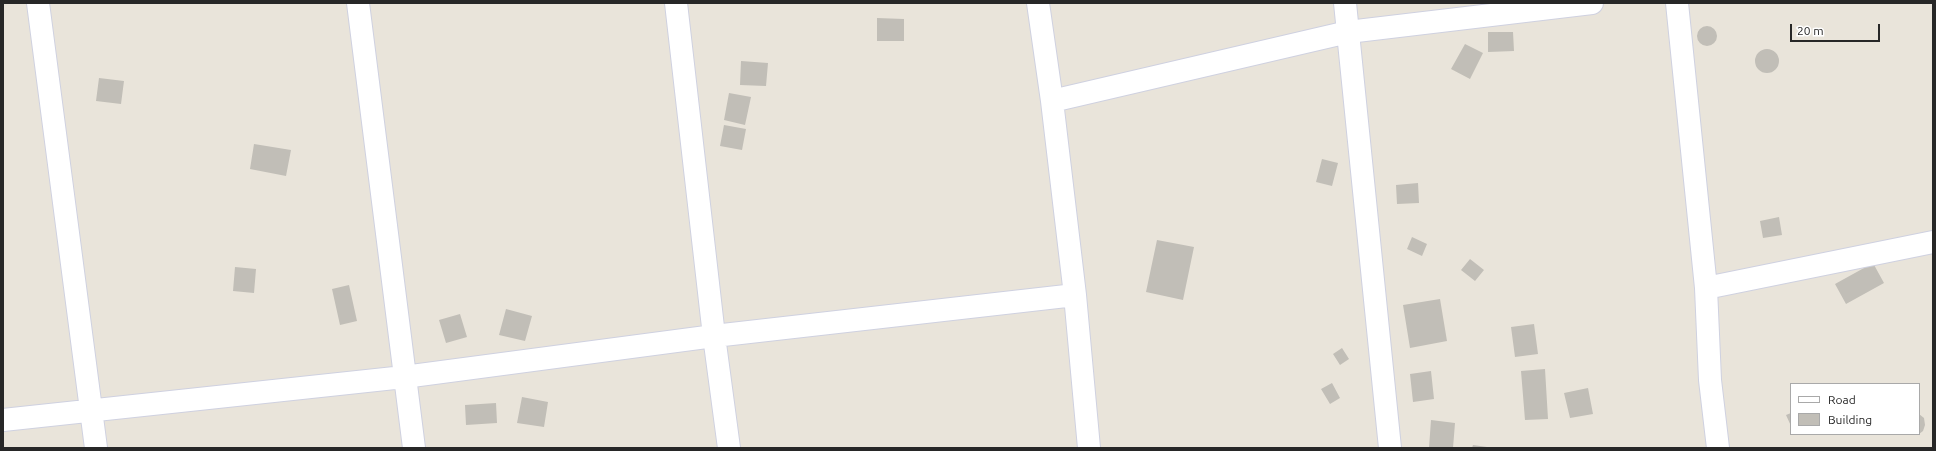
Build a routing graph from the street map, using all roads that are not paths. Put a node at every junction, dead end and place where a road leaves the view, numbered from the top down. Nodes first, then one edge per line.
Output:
1 (38, 3) edge
2 (358, 3) edge
3 (676, 3) edge
4 (1038, 3) edge
5 (1345, 3) edge
6 (1592, 3) edge
7 (1677, 3) edge
8 (1348, 32) junction
9 (1052, 101) junction
10 (1933, 242) edge
11 (1706, 288) junction
12 (1075, 295) junction
13 (714, 336) junction
14 (404, 378) junction
15 (91, 411) junction
16 (3, 420) edge
17 (96, 448) edge
18 (414, 448) edge
19 (729, 448) edge
20 (1089, 448) edge
21 (1390, 448) edge
22 (1718, 448) edge

1 - 15 street
2 - 14 street
3 - 13 street
4 - 9 street
5 - 8 street
6 - 8 street
7 - 11 street
8 - 9 street
8 - 21 street
9 - 12 street
10 - 11 street
11 - 22 street
12 - 13 street
12 - 20 street
13 - 14 street
13 - 19 street
14 - 15 street
14 - 18 street
15 - 16 street
15 - 17 street

